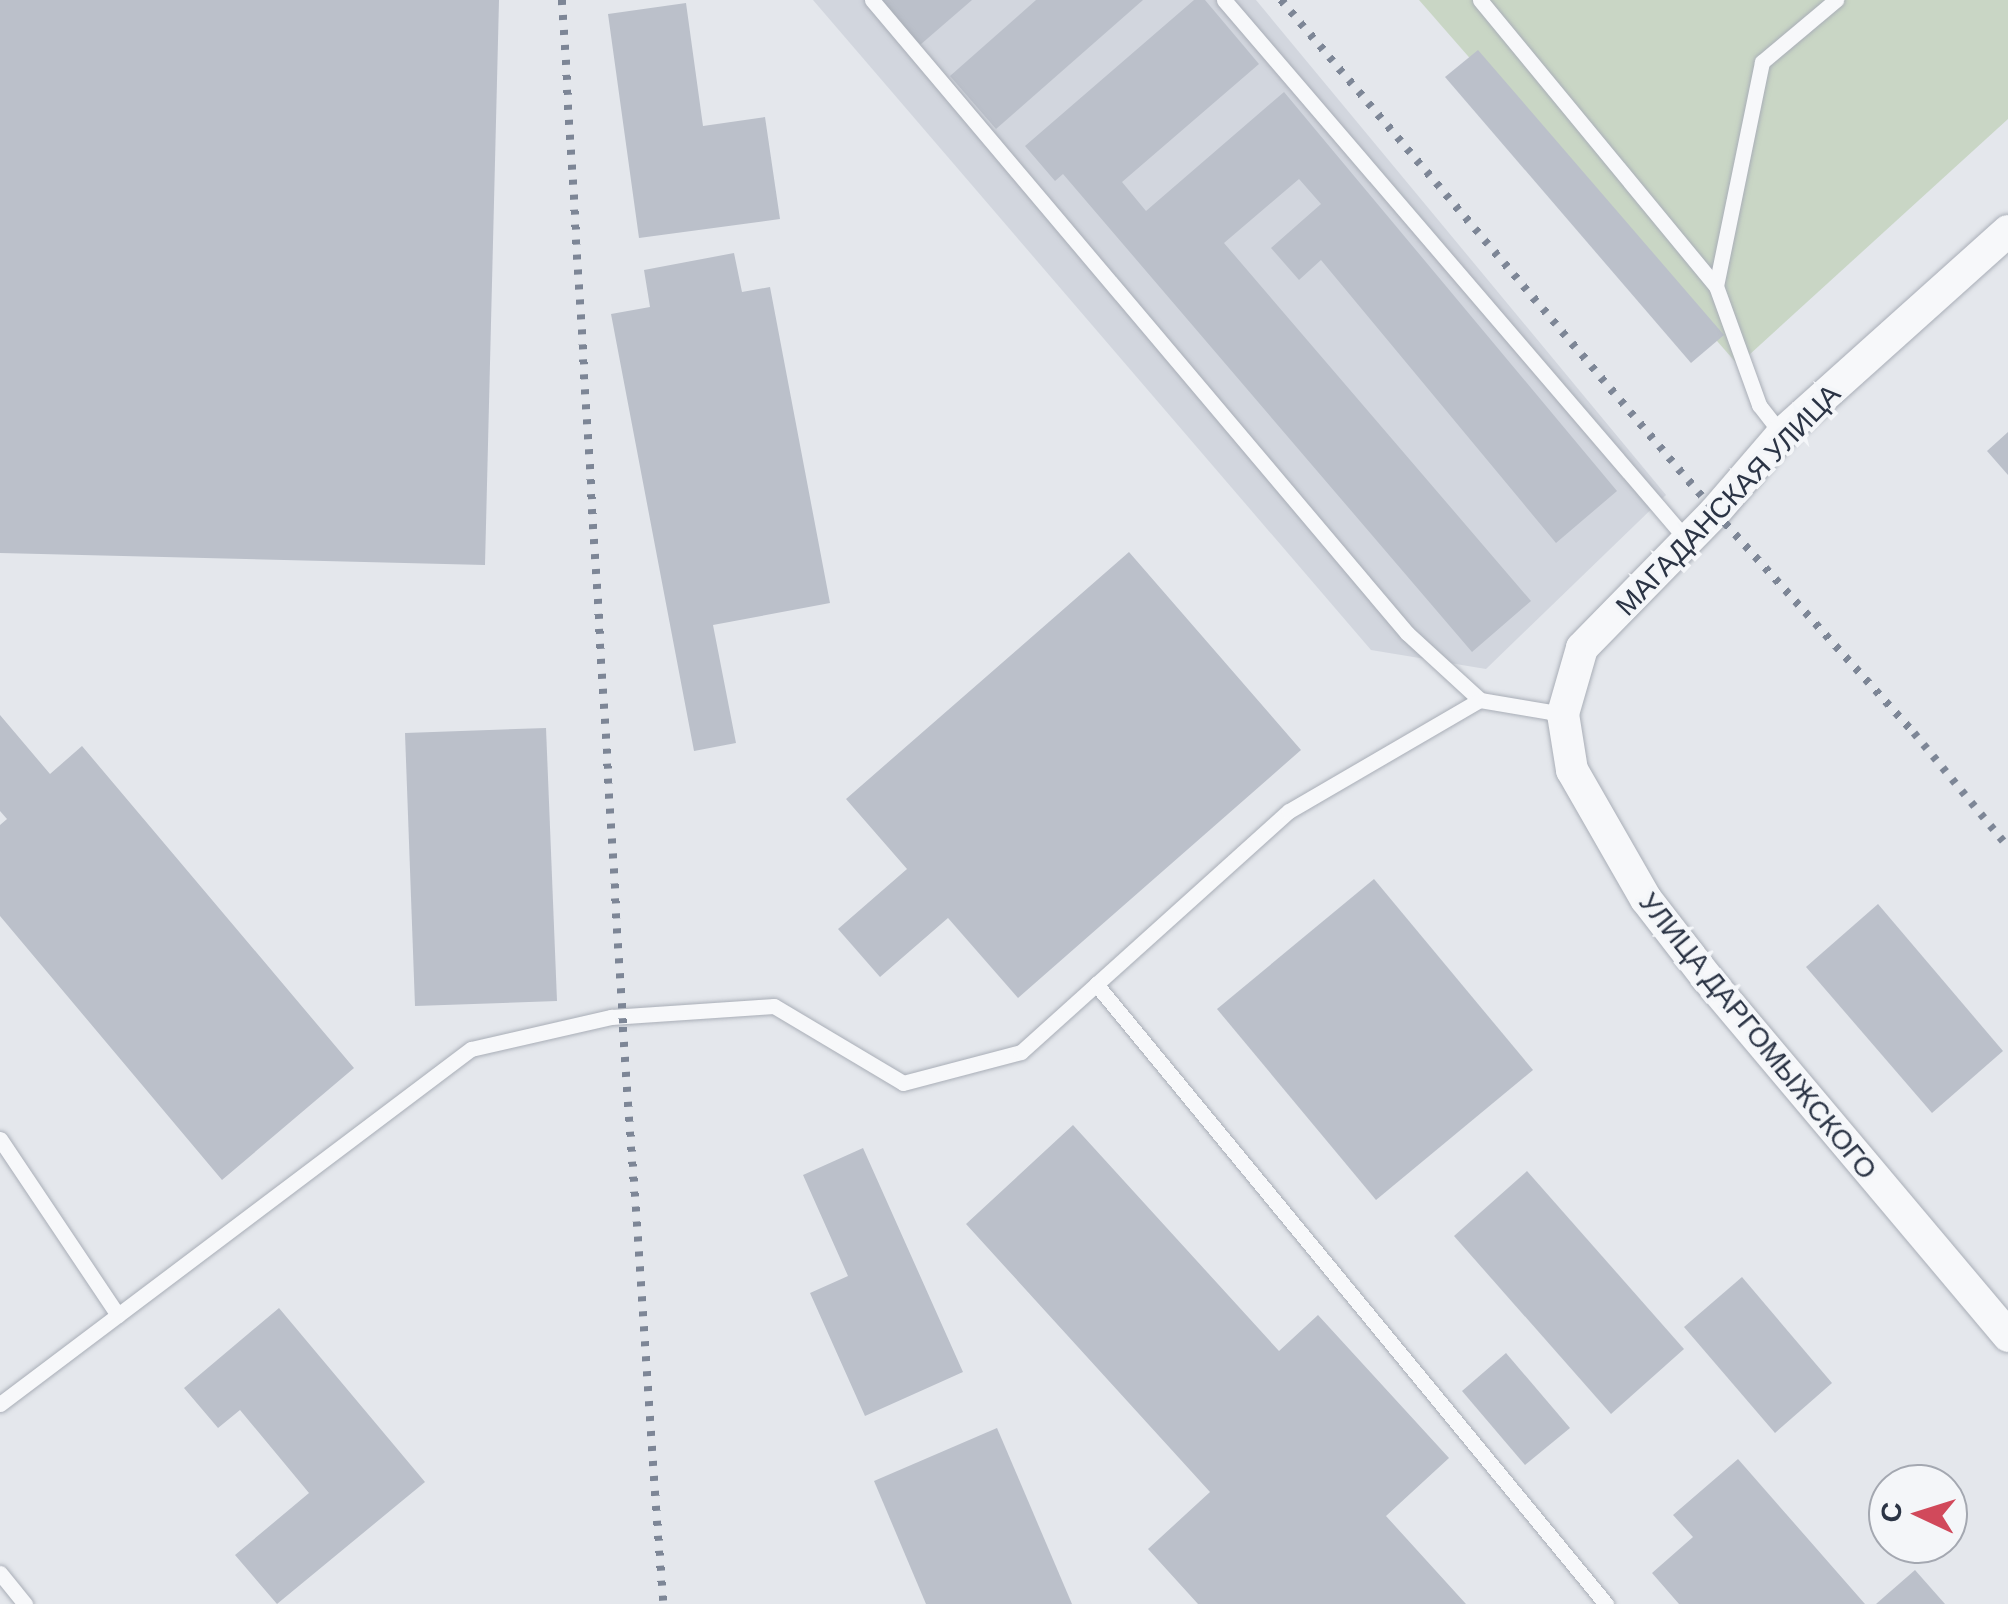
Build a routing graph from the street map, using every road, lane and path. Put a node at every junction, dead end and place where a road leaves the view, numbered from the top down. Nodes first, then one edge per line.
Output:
1 (872, 0) edge
2 (1224, 0) edge
3 (1480, 0) edge
4 (1836, 0) edge
5 (2008, 230) edge
6 (1716, 286) junction
7 (1782, 434) junction
8 (1687, 540) junction
9 (1582, 648) joint
10 (1480, 700) junction
11 (1563, 714) junction
12 (1096, 984) junction
13 (0, 1139) edge
14 (118, 1314) junction
15 (2008, 1336) edge
16 (0, 1404) edge
17 (0, 1572) edge
18 (26, 1604) edge
19 (1606, 1604) edge

1 - 10 lane
2 - 8 lane
3 - 6 lane
4 - 6 lane
5 - 7 street, МАГАДАНСКАЯ УЛИЦА
6 - 7 lane
7 - 8 street, МАГАДАНСКАЯ УЛИЦА
8 - 9 street, МАГАДАНСКАЯ УЛИЦА
9 - 11 street, УЛИЦА ДАРГОМЫЖСКОГО
10 - 11 lane
10 - 12 lane
11 - 15 street, УЛИЦА ДАРГОМЫЖСКОГО
12 - 14 lane
12 - 19 lane
13 - 14 lane
14 - 16 lane
17 - 18 lane

